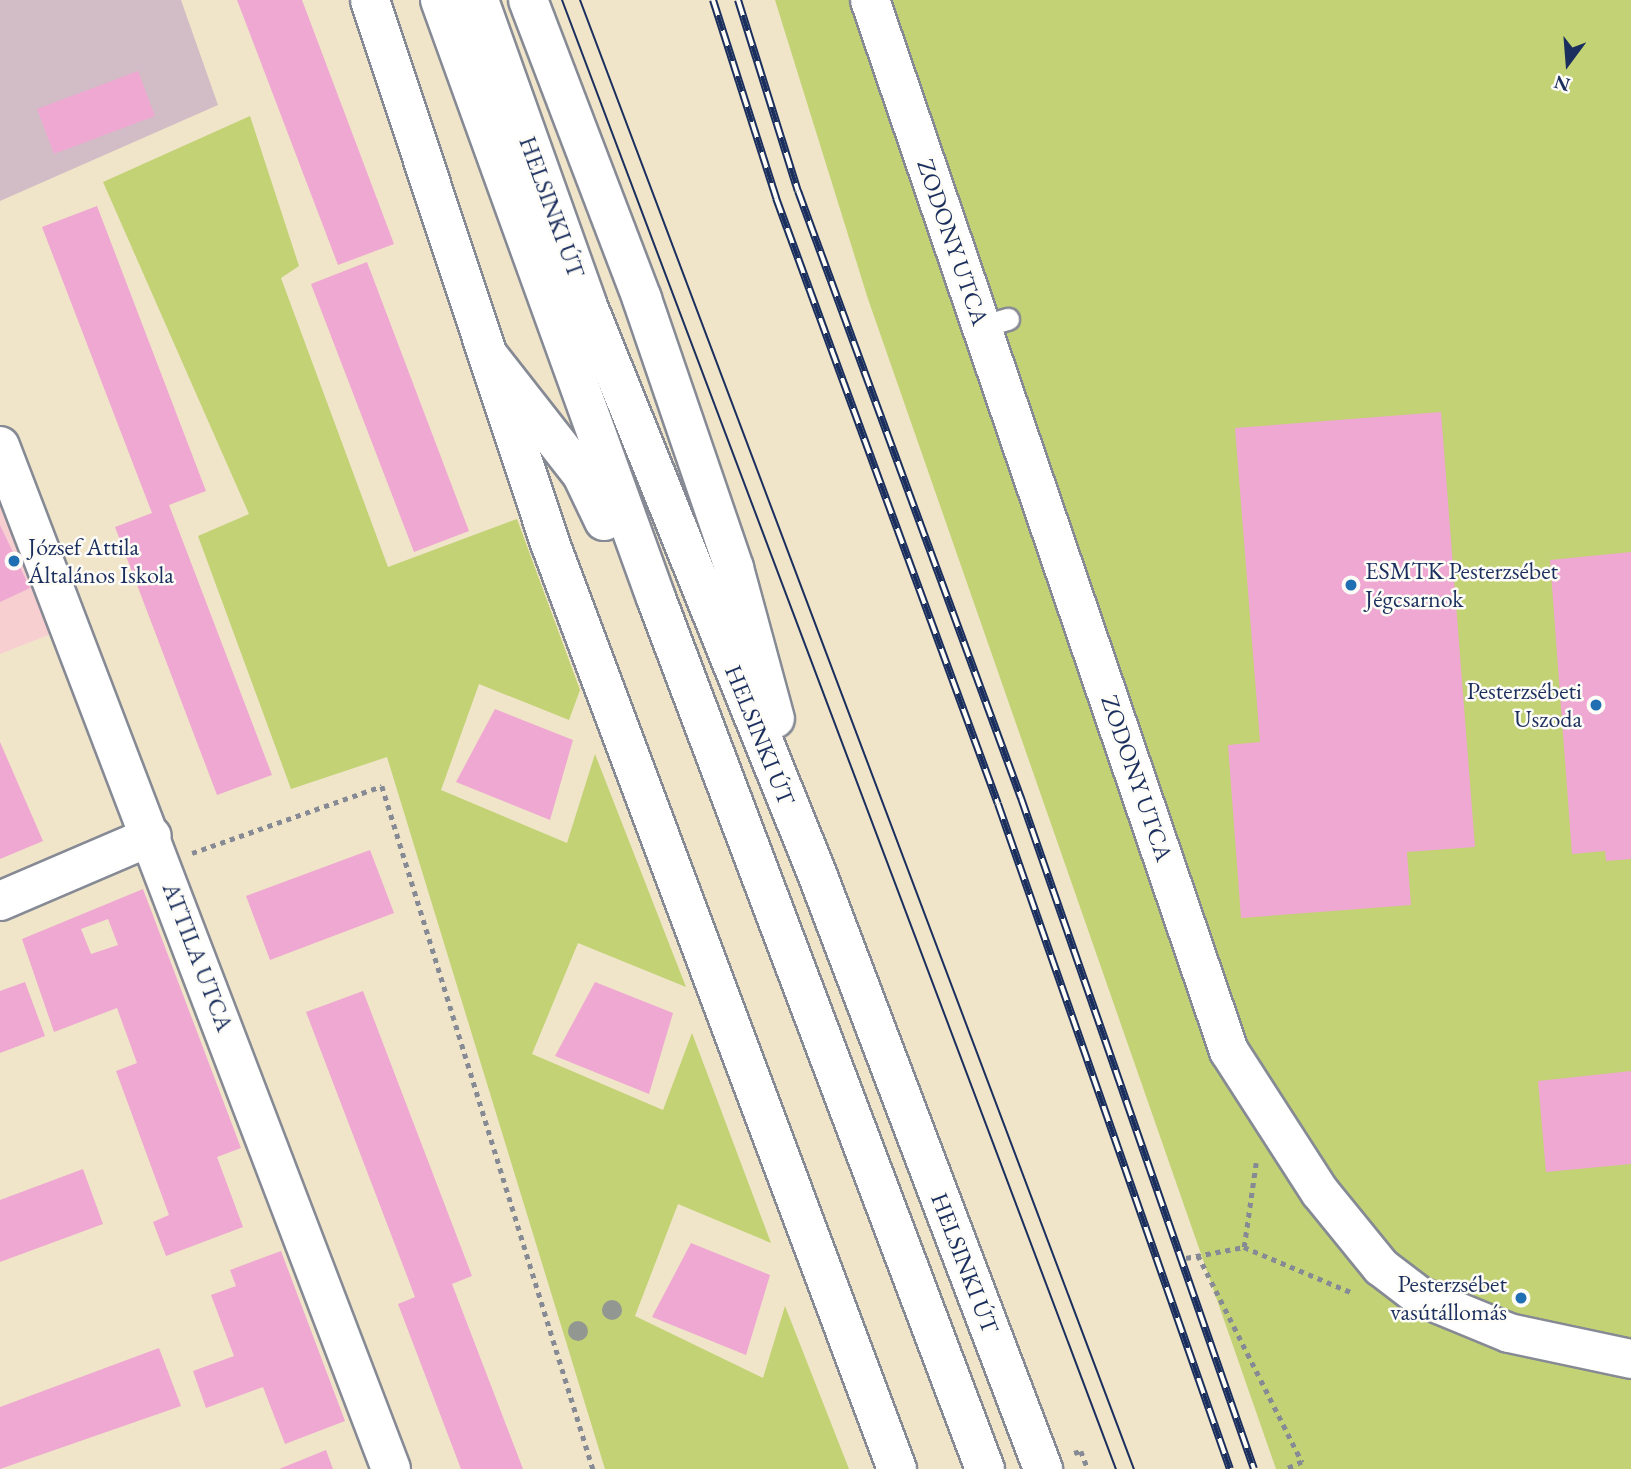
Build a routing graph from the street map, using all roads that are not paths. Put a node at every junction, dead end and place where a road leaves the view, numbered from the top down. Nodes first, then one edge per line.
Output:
1 (370, 0) edge
2 (440, 0) edge
3 (479, 0) edge
4 (528, 0) edge
5 (870, 0) edge
6 (569, 310) junction
7 (488, 355) junction
8 (0, 446) edge
9 (656, 598) junction
10 (157, 849) junction
11 (816, 871) junction
12 (0, 901) edge
13 (1631, 1359) edge
14 (391, 1469) edge
15 (897, 1469) edge
16 (985, 1469) edge
17 (1043, 1469) edge

1 - 7 street
2 - 6 street, HELSINKI ÚT
3 - 6 street, HELSINKI ÚT
4 - 11 street
5 - 13 street, ZODONY UTCA
6 - 9 street, HELSINKI ÚT
6 - 11 street, HELSINKI ÚT
7 - 9 street
7 - 15 street
8 - 10 street, ATTILA UTCA
9 - 16 street, HELSINKI ÚT
10 - 12 street
10 - 14 street, ATTILA UTCA
11 - 17 street, HELSINKI ÚT

